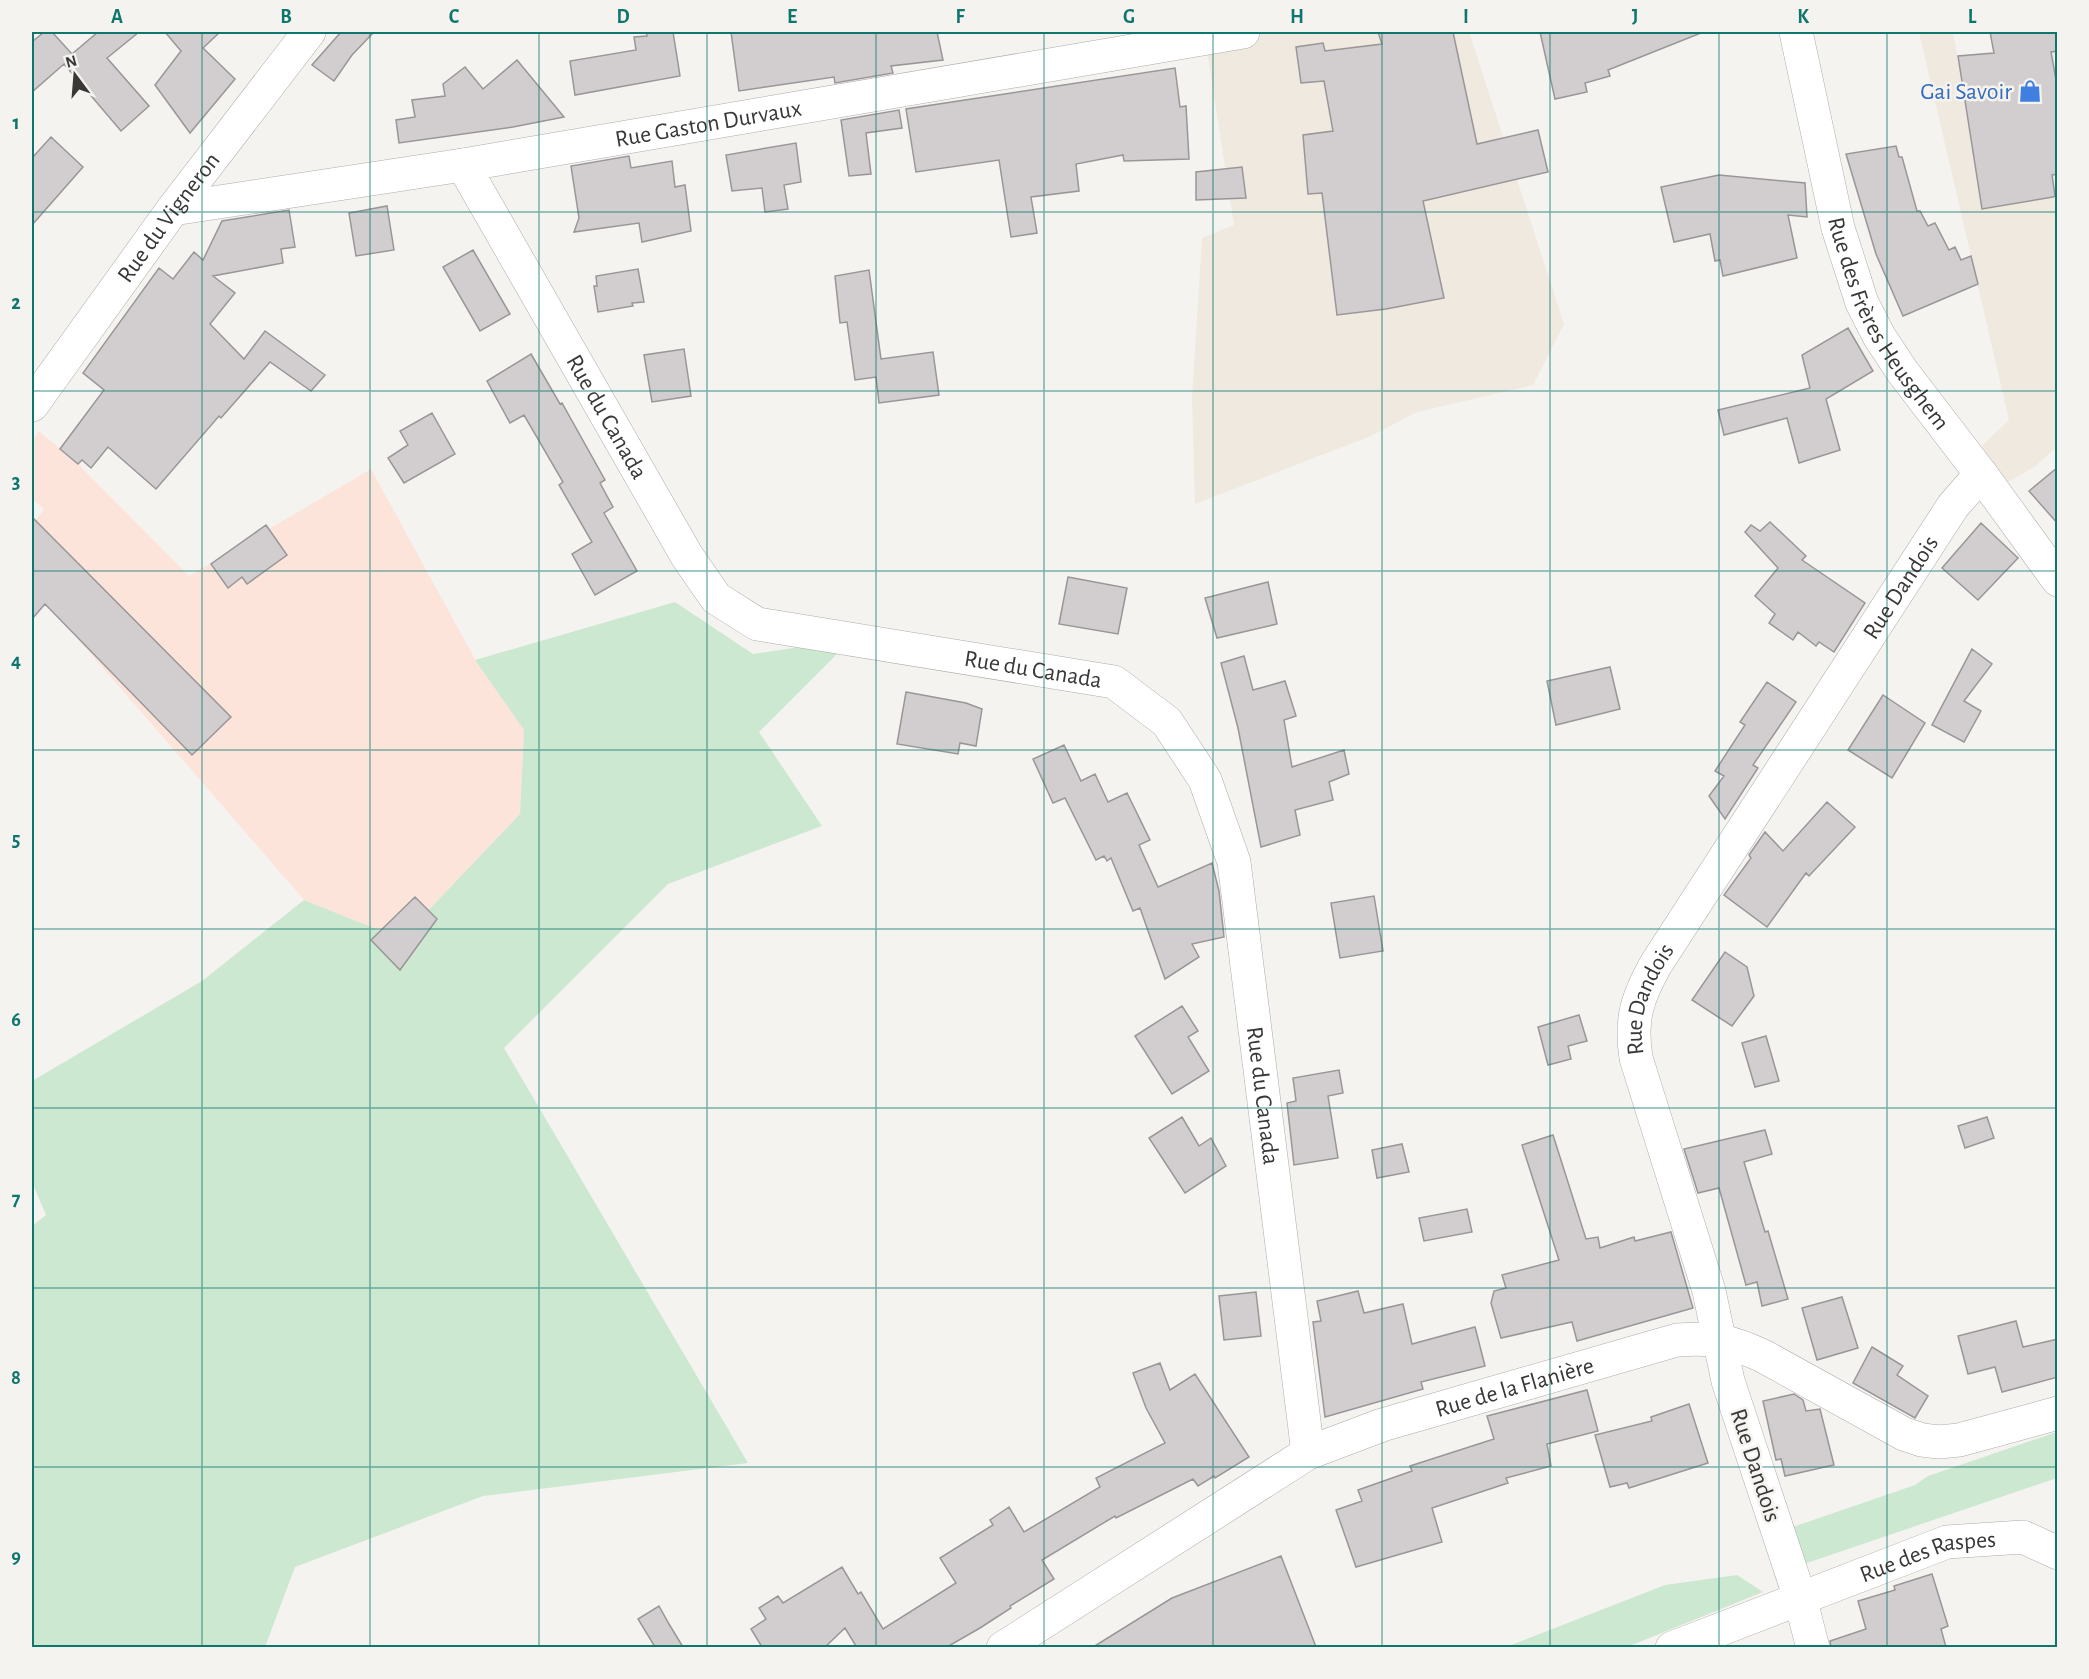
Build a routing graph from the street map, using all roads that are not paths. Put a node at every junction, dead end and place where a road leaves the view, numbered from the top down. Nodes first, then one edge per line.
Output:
1 (309, 32) edge
2 (1243, 32) edge
3 (1796, 32) edge
4 (463, 165) junction
5 (173, 209) junction
6 (32, 405) edge
7 (1981, 474) junction
8 (2058, 580) edge
9 (1720, 1340) junction
10 (2058, 1413) edge
11 (1308, 1453) junction
12 (2058, 1553) edge
13 (1800, 1598) junction
14 (1003, 1647) edge
15 (1672, 1647) edge
16 (1813, 1647) edge

1 - 5 street, Rue du Vigneron
2 - 4 street, Rue Gaston Durvaux
3 - 7 street, Rue des Frères Heusghem
4 - 5 street, Rue Gaston Durvaux
4 - 11 street, Rue du Canada
5 - 6 street, Rue du Vigneron
7 - 8 street, Rue des Frères Heusghem
7 - 9 street, Rue Dandois
9 - 10 street, Rue de la Flanière
9 - 11 street, Rue de la Flanière
9 - 13 street, Rue Dandois
11 - 14 street, Rue de la Flanière
12 - 13 street, Rue des Raspes
13 - 15 street
13 - 16 street, Rue Dandois

